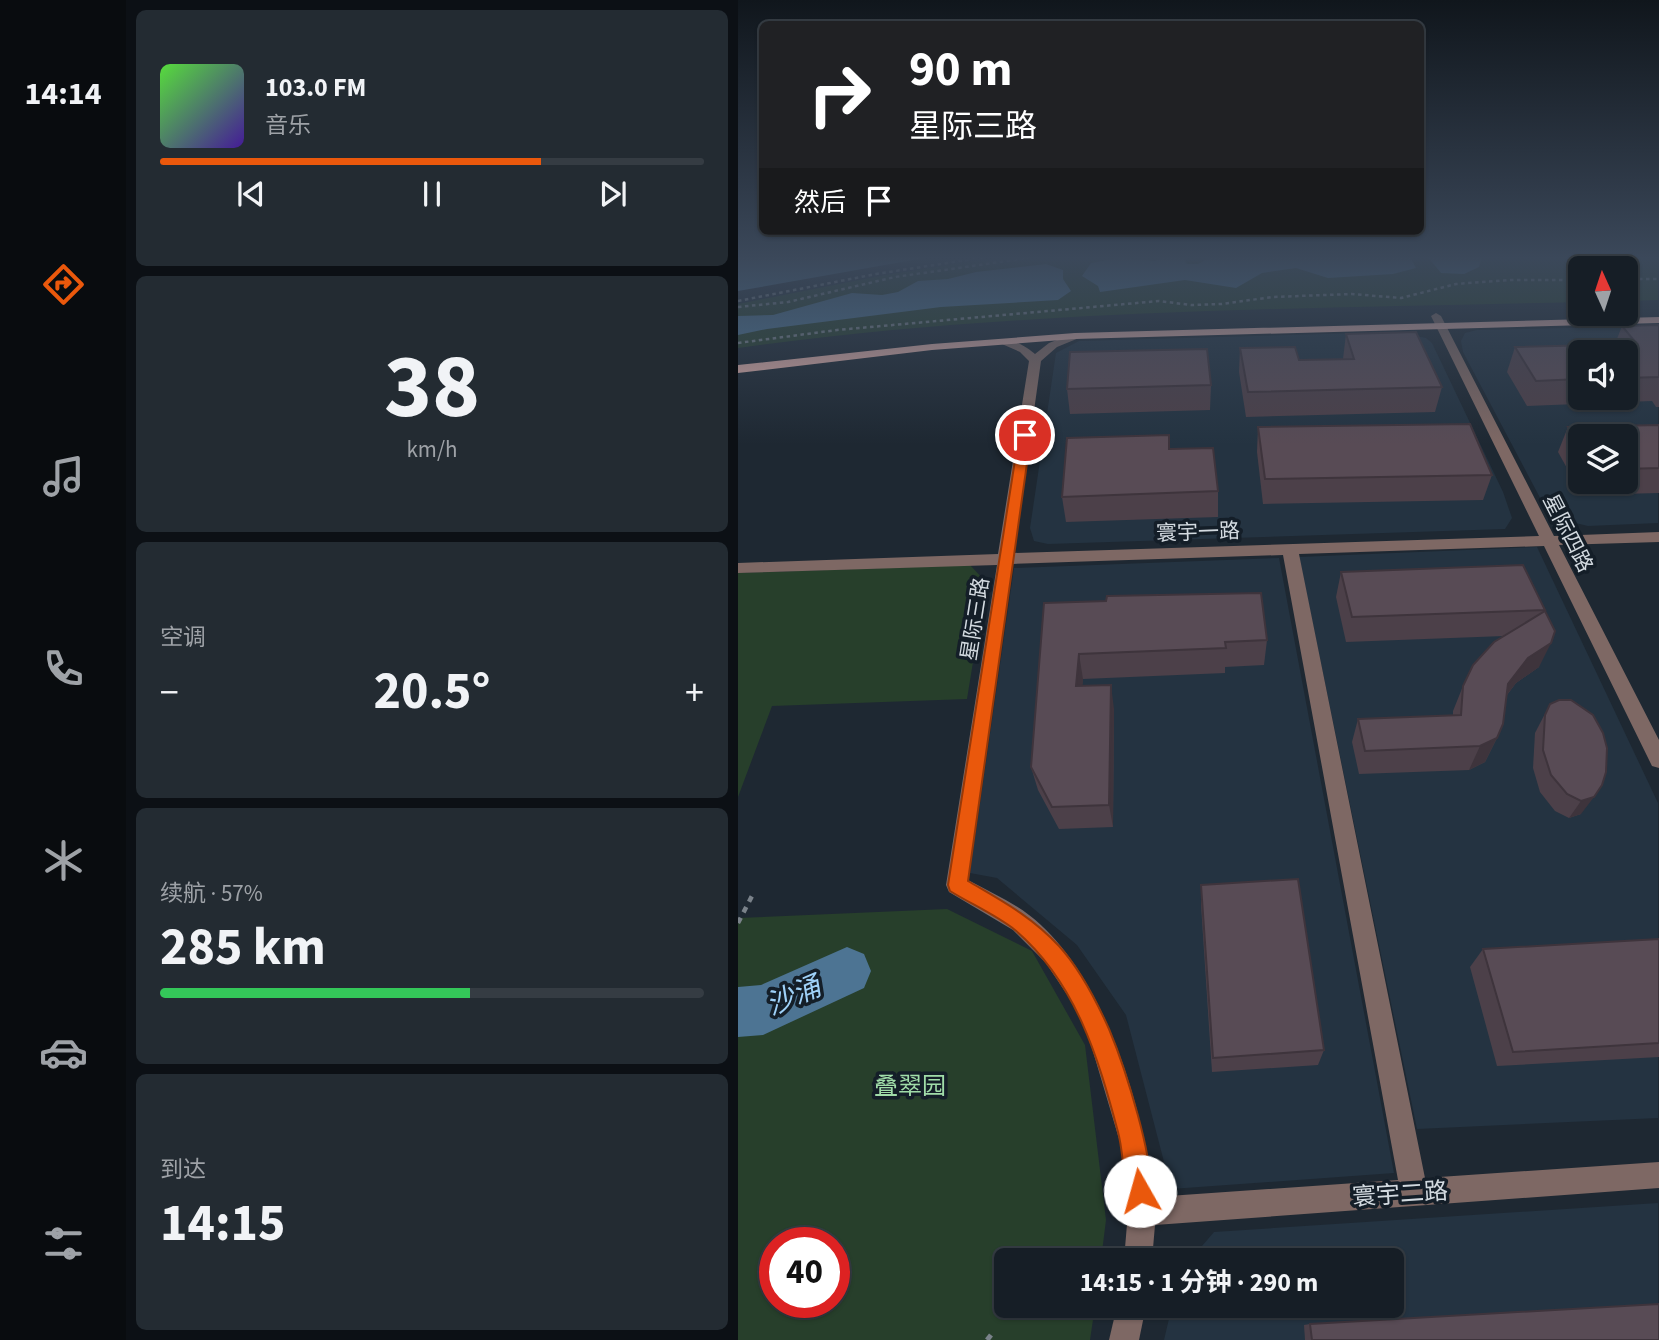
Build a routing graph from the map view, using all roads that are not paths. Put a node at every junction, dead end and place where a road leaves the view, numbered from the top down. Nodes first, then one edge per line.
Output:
1 (1438, 320) junction
2 (1446, 320) edge
3 (1658, 320) edge
4 (1075, 336) junction
5 (1001, 341) junction
6 (738, 359) edge
7 (1035, 360) junction
8 (738, 369) edge
9 (1658, 537) edge
10 (1548, 541) junction
11 (1290, 549) junction
12 (1007, 559) junction
13 (738, 568) edge
14 (1658, 760) edge
15 (1658, 1175) edge
16 (1414, 1193) junction
17 (1142, 1212) junction
18 (1139, 1248) edge
19 (1129, 1318) edge
20 (1124, 1340) edge

1 - 2 main road
1 - 3 main road
1 - 4 main road
1 - 6 main road
1 - 10 street, 星际四路
4 - 5 main road
4 - 7 street
5 - 7 street
5 - 8 main road
7 - 12 street, 星际三路
9 - 10 street, 寰宇一路
10 - 11 street, 寰宇一路
10 - 14 street, 星际四路
11 - 12 street, 寰宇一路
11 - 16 street
12 - 13 street, 寰宇一路
12 - 17 street, 星际三路
15 - 16 street, 寰宇二路
16 - 17 street, 寰宇二路
17 - 18 street
19 - 20 street

